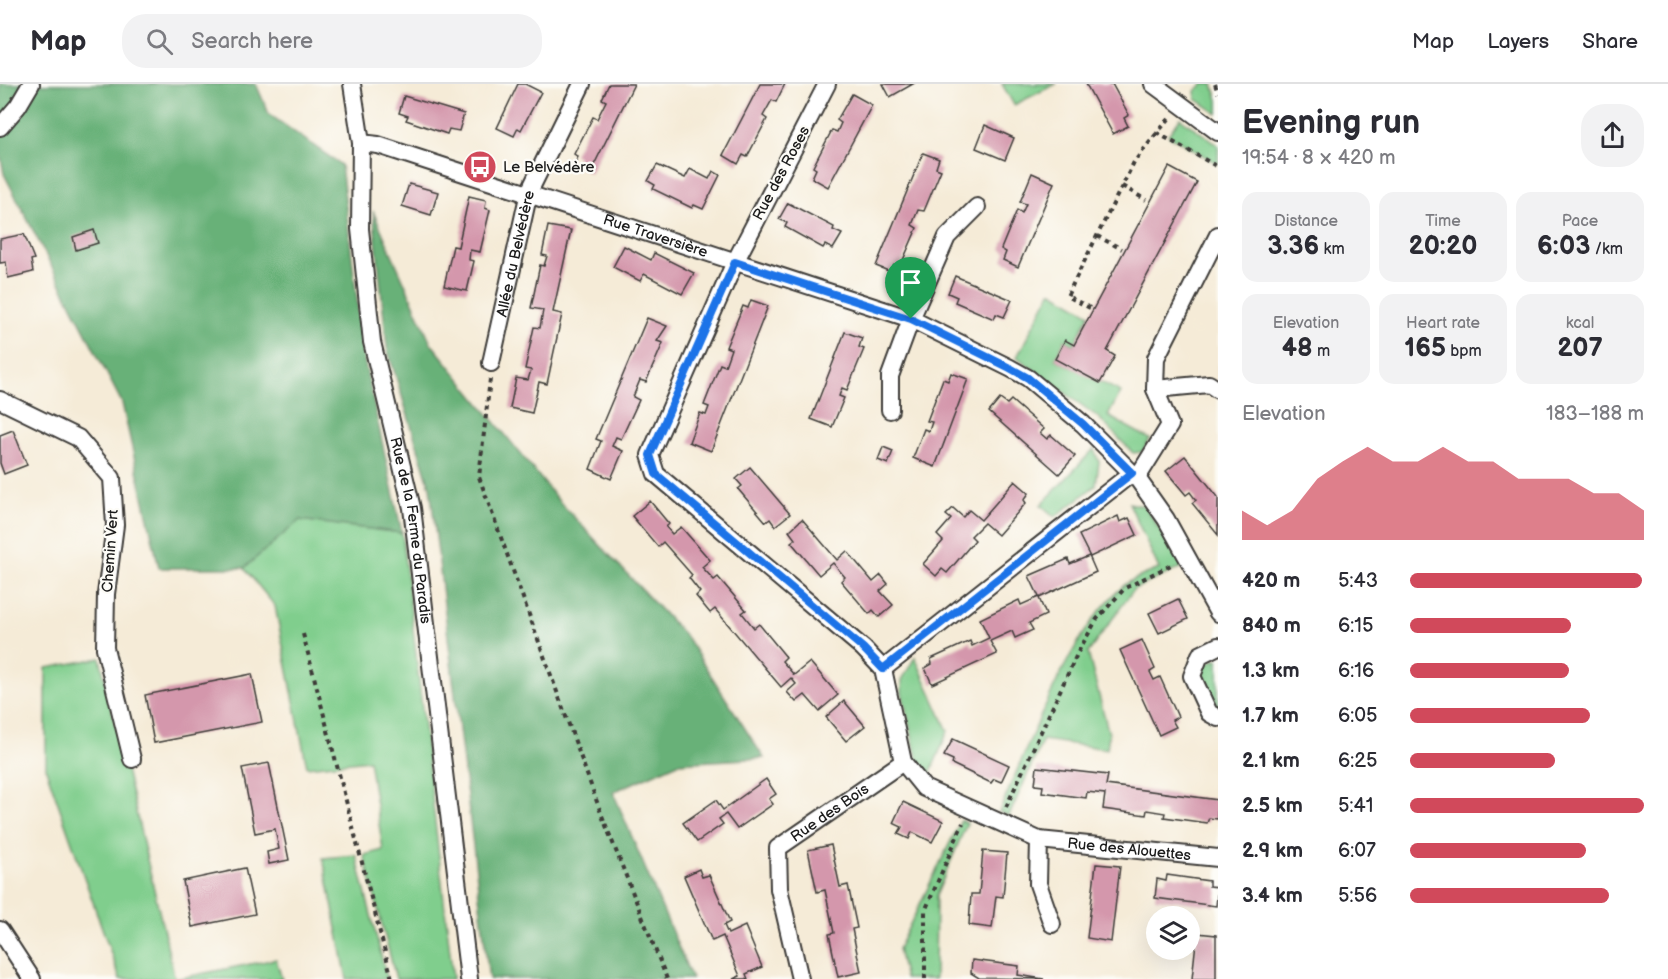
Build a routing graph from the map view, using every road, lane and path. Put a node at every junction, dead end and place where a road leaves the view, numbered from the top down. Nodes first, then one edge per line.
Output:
1 (31, 84) edge
2 (352, 84) edge
3 (582, 84) edge
4 (827, 84) edge
5 (1153, 84) edge
6 (1215, 84) edge
7 (1218, 93) edge
8 (0, 127) edge
9 (1218, 132) edge
10 (1158, 133) dead end
11 (362, 143) junction
12 (1122, 186) junction
13 (529, 192) junction
14 (1146, 200) dead end
15 (977, 207) dead end
16 (1218, 235) edge
17 (1097, 236) junction
18 (1122, 249) dead end
19 (1214, 255) edge
20 (735, 262) junction
21 (1090, 308) dead end
22 (911, 319) junction
23 (491, 363) joint
24 (1155, 389) junction
25 (1218, 390) edge
26 (0, 400) edge
27 (890, 410) dead end
28 (1134, 476) junction
29 (1188, 557) junction
30 (1218, 613) edge
31 (303, 634) dead end
32 (1218, 646) edge
33 (883, 669) junction
34 (1218, 718) edge
35 (132, 759) dead end
36 (903, 762) junction
37 (969, 808) junction
38 (999, 821) junction
39 (1040, 840) junction
40 (1218, 858) edge
41 (1052, 924) dead end
42 (0, 930) edge
43 (32, 979) edge
44 (392, 979) edge
45 (469, 979) edge
46 (667, 979) edge
47 (800, 979) edge
48 (925, 979) edge

1 - 8 street
2 - 11 street, Rue de la Ferme du Paradis
3 - 13 street, Allée du Belvédère
4 - 20 street, Rue des Roses
5 - 9 street
6 - 7 path
10 - 12 path
11 - 13 street, Rue Traversière
11 - 45 street, Rue de la Ferme du Paradis
12 - 14 path
12 - 17 path
13 - 20 street, Rue Traversière
13 - 23 street, Allée du Belvédère
15 - 22 street
16 - 19 street
17 - 18 path
17 - 21 path
19 - 24 street
20 - 22 street, Rue Traversière
20 - 33 street
22 - 27 street
22 - 28 street, Rue Traversière
23 - 46 path
24 - 25 street
24 - 28 street
26 - 35 street, Chemin Vert
28 - 29 street, Rue Traversière
28 - 33 street
29 - 30 street, Rue Traversière
29 - 38 path
31 - 44 path
32 - 34 street
33 - 36 street, Rue des Alouettes
36 - 37 street, Rue des Alouettes
36 - 47 street, Rue des Bois
37 - 38 street, Rue des Alouettes
37 - 48 path
38 - 39 street, Rue des Alouettes
39 - 40 street, Rue des Alouettes
39 - 41 street
42 - 43 street

